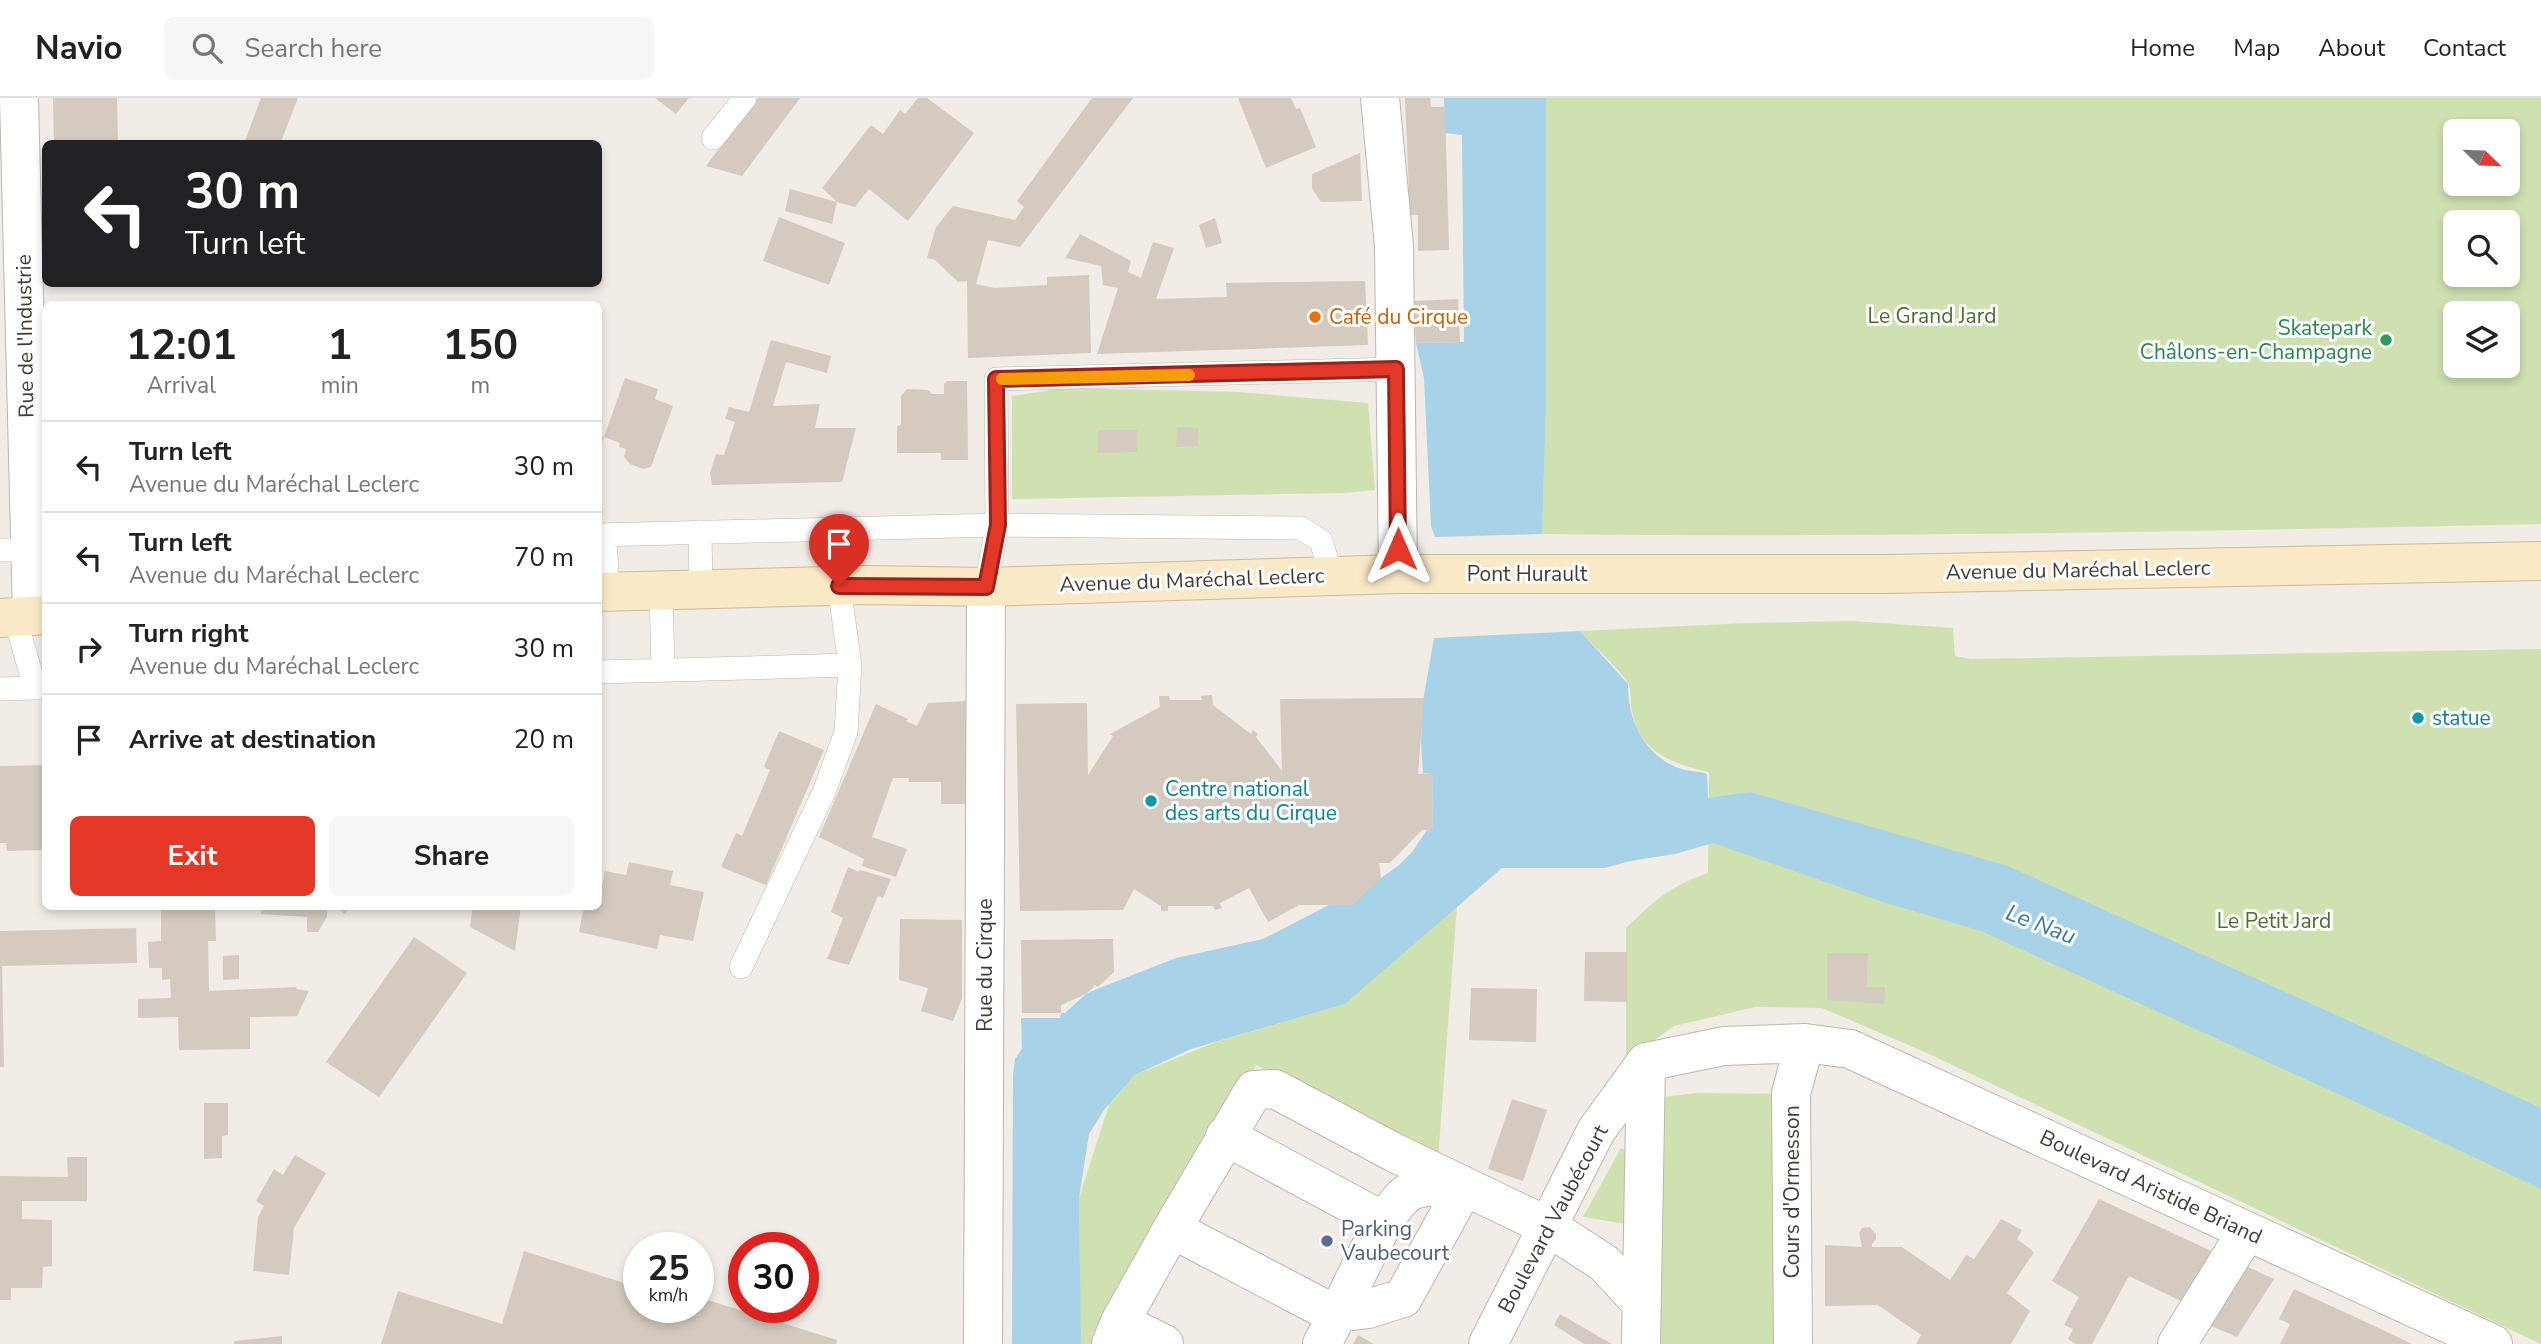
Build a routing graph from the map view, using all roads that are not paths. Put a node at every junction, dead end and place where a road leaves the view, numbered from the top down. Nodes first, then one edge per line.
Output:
1 (19, 98) edge
2 (745, 98) edge
3 (1380, 98) edge
4 (713, 138) dead end
5 (1396, 369) junction
6 (998, 525) junction
7 (840, 529) junction
8 (700, 532) junction
9 (602, 535) edge
10 (25, 550) edge
11 (2541, 561) edge
12 (1398, 574) junction
13 (1615, 574) joint
14 (1332, 576) junction
15 (839, 586) junction
16 (986, 587) junction
17 (701, 590) junction
18 (661, 591) junction
19 (603, 592) edge
20 (23, 617) edge
21 (850, 665) junction
22 (663, 670) junction
23 (602, 672) edge
24 (40, 687) edge
25 (0, 689) edge
26 (741, 967) dead end
27 (1805, 1043) junction
28 (1646, 1062) junction
29 (1225, 1136) junction
30 (1394, 1152) junction
31 (1464, 1187) junction
32 (1387, 1219) junction
33 (1547, 1226) junction
34 (1172, 1229) junction
35 (2247, 1231) junction
36 (1644, 1242) junction
37 (1642, 1304) junction
38 (1332, 1324) edge
39 (1116, 1333) edge
40 (983, 1344) edge
41 (1164, 1344) edge
42 (1488, 1344) edge
43 (1641, 1344) edge
44 (1793, 1344) edge
45 (2177, 1344) edge
46 (2493, 1344) edge

1 - 10 street, Rue de l'Industrie
2 - 4 lane
3 - 5 street
5 - 6 lane
5 - 12 street
6 - 7 lane
6 - 14 lane
6 - 16 lane
7 - 8 lane
7 - 15 lane
8 - 9 lane
8 - 17 lane
9 - 19 lane
10 - 20 street, Rue de l'Industrie
11 - 13 main road, Avenue du Maréchal Leclerc
12 - 13 main road, Pont Hurault
12 - 14 main road, Avenue du Maréchal Leclerc
14 - 16 main road, Avenue du Maréchal Leclerc
15 - 16 main road, Avenue du Maréchal Leclerc
15 - 17 main road, Avenue du Maréchal Leclerc
15 - 21 lane
16 - 40 street, Rue du Cirque
17 - 18 main road, Avenue du Maréchal Leclerc
18 - 19 main road, Avenue du Maréchal Leclerc
18 - 22 lane
20 - 24 lane
21 - 22 lane
21 - 26 lane
22 - 23 lane
24 - 25 lane
27 - 28 street
27 - 35 street, Boulevard Aristide Briand
27 - 44 street, Cours d'Ormesson
28 - 33 street, Boulevard Vaubécourt
28 - 36 street
29 - 30 street
29 - 32 street
29 - 34 street
30 - 31 street
30 - 32 street
31 - 32 street
31 - 33 street
31 - 38 street
32 - 38 street
33 - 36 street
33 - 37 street
33 - 42 street, Boulevard Vaubécourt
34 - 38 street
34 - 39 street
35 - 45 street
35 - 46 street, Boulevard Aristide Briand
36 - 37 street
37 - 43 street
39 - 41 street

